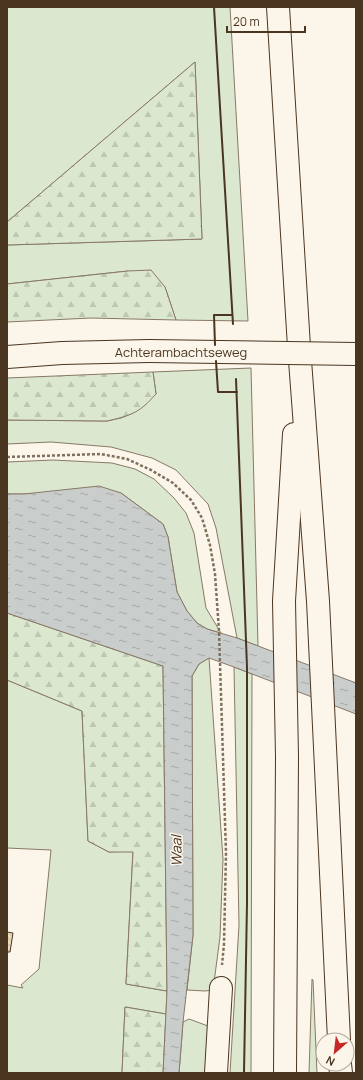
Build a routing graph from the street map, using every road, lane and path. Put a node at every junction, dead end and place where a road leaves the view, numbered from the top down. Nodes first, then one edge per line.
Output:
1 (278, 7) edge
2 (299, 347) junction
3 (356, 354) edge
4 (7, 357) edge
5 (7, 457) edge
6 (220, 988) joint
7 (339, 1032) edge
8 (216, 1073) edge
9 (285, 1073) edge

1 - 2 main road
2 - 7 main road
2 - 9 main road
3 - 4 main road, Achterambachtseweg, bridge
5 - 6 path
6 - 8 main road

